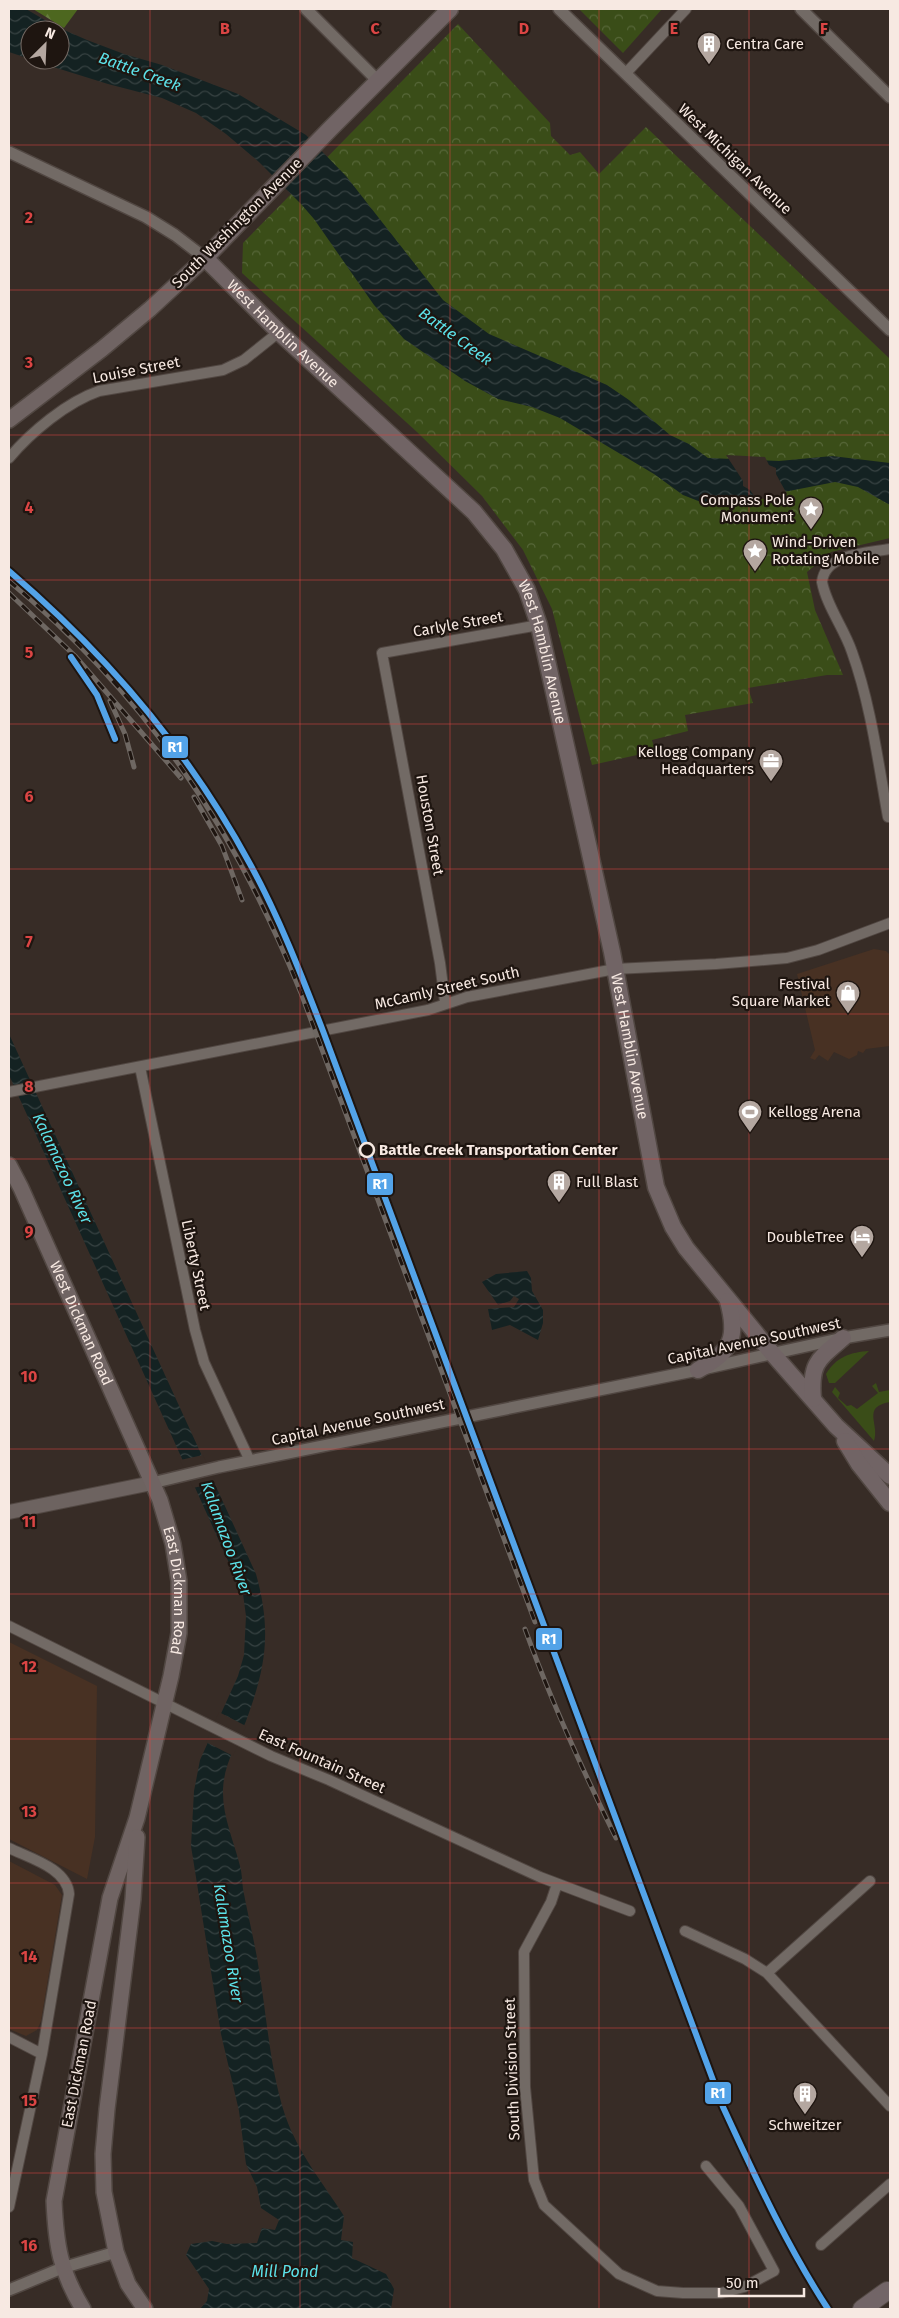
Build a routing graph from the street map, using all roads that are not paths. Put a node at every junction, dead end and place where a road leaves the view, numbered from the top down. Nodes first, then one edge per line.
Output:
1 (306, 9) edge
2 (450, 9) edge
3 (559, 9) edge
4 (686, 9) edge
5 (801, 9) edge
6 (626, 73) junction
7 (379, 82) junction
8 (890, 97) edge
9 (9, 152) edge
10 (205, 258) junction
11 (890, 330) edge
12 (279, 332) junction
13 (9, 420) edge
14 (9, 458) edge
15 (890, 549) edge
16 (540, 625) junction
17 (382, 653) joint
18 (888, 816) dead end
19 (890, 923) edge
20 (615, 968) junction
21 (445, 1002) junction
22 (140, 1067) junction
23 (9, 1092) edge
24 (9, 1165) edge
25 (728, 1298) junction
26 (890, 1330) edge
27 (843, 1338) junction
28 (772, 1353) junction
29 (698, 1370) junction
30 (813, 1399) junction
31 (836, 1426) junction
32 (250, 1461) junction
33 (890, 1476) edge
34 (152, 1483) junction
35 (890, 1503) edge
36 (9, 1512) edge
37 (9, 1626) edge
38 (164, 1703) junction
39 (138, 1818) junction
40 (9, 1848) edge
41 (870, 1881) dead end
42 (557, 1884) junction
43 (630, 1910) dead end
44 (685, 1931) dead end
45 (767, 1973) junction
46 (9, 2038) edge
47 (42, 2054) junction
48 (890, 2106) edge
49 (706, 2166) dead end
50 (890, 2184) edge
51 (9, 2207) edge
52 (821, 2245) dead end
53 (116, 2252) junction
54 (62, 2268) junction
55 (888, 2289) edge
56 (9, 2290) edge
57 (868, 2308) edge
58 (84, 2309) edge
59 (145, 2309) edge

1 - 7 street
2 - 7 highway, South Washington Avenue
3 - 6 street, West Michigan Avenue
4 - 6 street
5 - 8 street
6 - 11 street, West Michigan Avenue
7 - 10 highway, South Washington Avenue
9 - 10 street, West Hamblin Avenue
10 - 12 highway, West Hamblin Avenue
10 - 13 main road, South Washington Avenue
12 - 14 street, Louise Street
12 - 16 highway, West Hamblin Avenue
15 - 18 street
16 - 17 street, Carlyle Street
16 - 20 highway, West Hamblin Avenue
17 - 21 street, Houston Street
19 - 20 street, McCamly Street South
20 - 21 street, McCamly Street South
20 - 25 highway, West Hamblin Avenue
21 - 22 street, McCamly Street South
22 - 23 street, McCamly Street South
22 - 32 street, Liberty Street
24 - 34 main road, West Dickman Road
25 - 28 highway, West Hamblin Avenue
25 - 29 highway
26 - 27 street, Capital Avenue Southwest
27 - 28 street, Capital Avenue Southwest
27 - 30 highway
28 - 29 street, Capital Avenue Southwest
28 - 30 highway, West Hamblin Avenue
29 - 32 street, Capital Avenue Southwest
30 - 31 highway, West Hamblin Avenue
31 - 33 highway
31 - 35 highway
32 - 34 street, Capital Avenue Southwest
34 - 36 main road, Capital Avenue Southwest
34 - 38 main road, East Dickman Road
37 - 38 street, East Fountain Street
38 - 39 main road, East Dickman Road
38 - 42 street, East Fountain Street
39 - 53 main road, East Dickman Road
39 - 54 main road, East Dickman Road
40 - 47 street
41 - 45 street
42 - 43 street, East Fountain Street
42 - 49 street, South Division Street
44 - 45 street
45 - 48 street
46 - 47 street
47 - 51 street
50 - 52 street
53 - 54 street
53 - 59 main road, East Dickman Road
54 - 56 street
54 - 58 main road, East Dickman Road
55 - 57 highway

